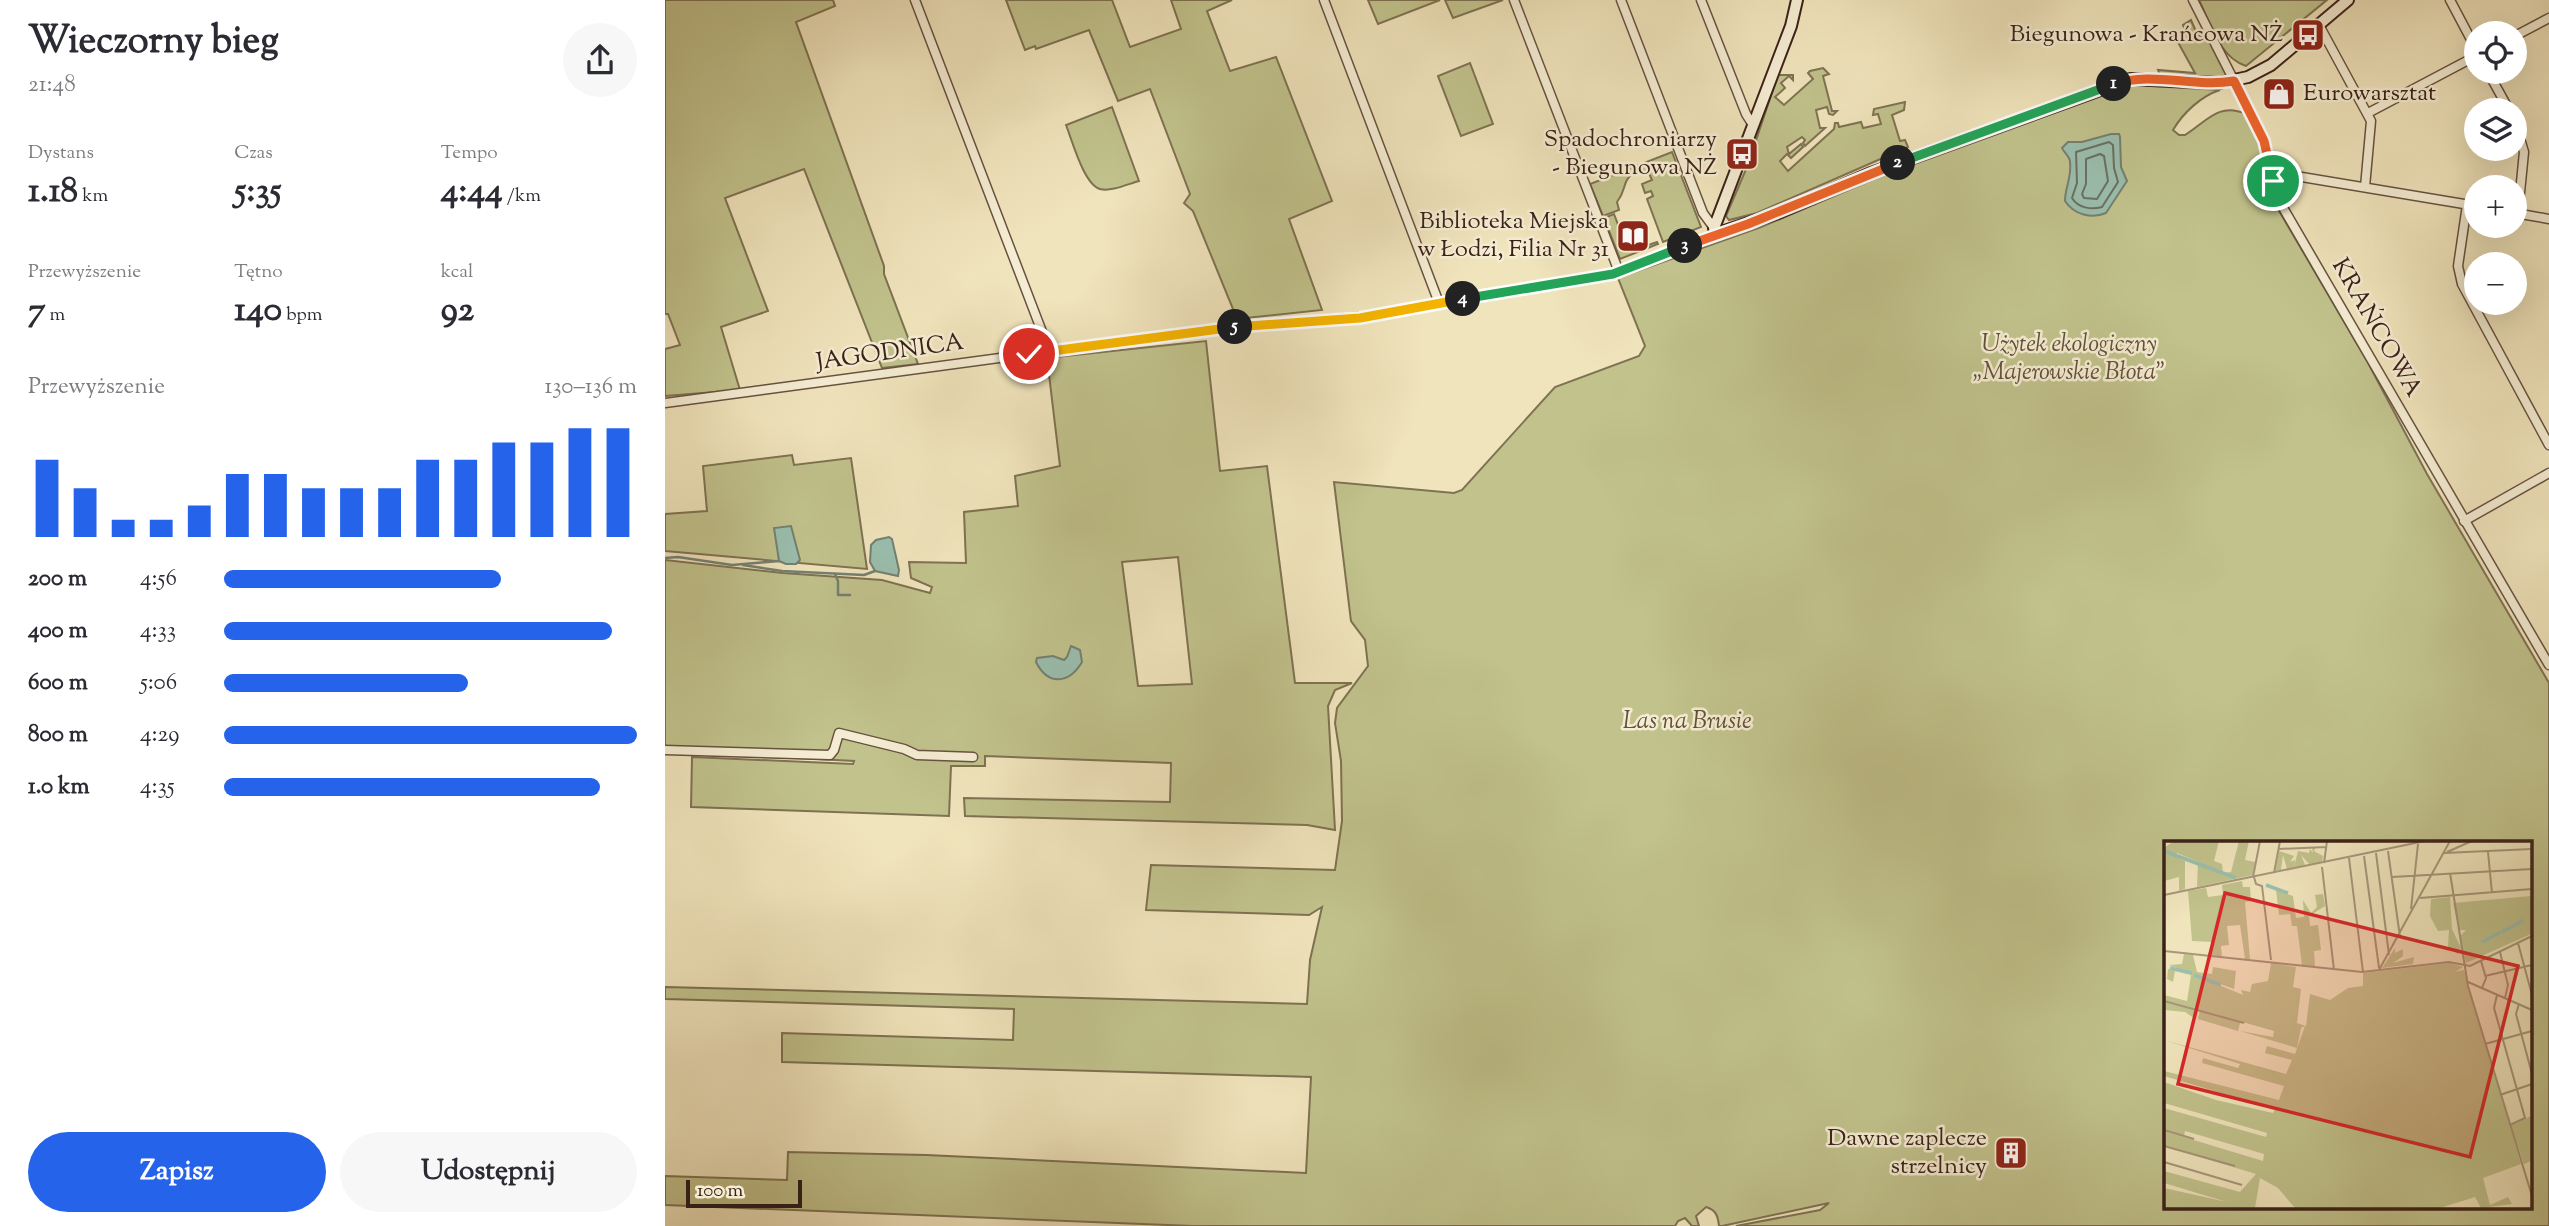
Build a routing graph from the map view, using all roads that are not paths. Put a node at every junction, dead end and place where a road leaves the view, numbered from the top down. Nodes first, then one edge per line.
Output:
1 (915, 0) edge
2 (1324, 0) edge
3 (1514, 0) edge
4 (1621, 0) edge
5 (1701, 0) edge
6 (2193, 0) edge
7 (2348, 0) edge
8 (2450, 0) edge
9 (1795, 1) edge
10 (2549, 18) edge
11 (2319, 25) junction
12 (2464, 26) edge
13 (2527, 30) edge
14 (2464, 62) edge
15 (2234, 81) junction
16 (2368, 113) junction
17 (1753, 125) junction
18 (2272, 172) junction
19 (2365, 187) junction
20 (2464, 204) edge
21 (2527, 215) edge
22 (2549, 219) edge
23 (1715, 232) junction
24 (2464, 238) edge
25 (1619, 272) junction
26 (1439, 303) junction
27 (1044, 337) dead end
28 (665, 403) edge
29 (2549, 445) edge
30 (2549, 472) edge
31 (2465, 521) junction
32 (2549, 665) edge
33 (665, 750) edge
34 (973, 757) dead end

1 - 27 street
2 - 26 street
3 - 25 street
4 - 23 street
5 - 17 street
6 - 15 street, KRAŃCOWA
7 - 11 street
8 - 12 street
9 - 17 street
10 - 13 street
11 - 15 street
11 - 16 street
14 - 16 street
15 - 18 street, KRAŃCOWA
15 - 23 street
16 - 19 street
17 - 23 street
18 - 19 street
18 - 31 street, KRAŃCOWA
19 - 20 street
21 - 22 street
23 - 25 street, JAGODNICA
24 - 29 street
25 - 26 street, JAGODNICA
26 - 28 street, JAGODNICA
30 - 31 street
31 - 32 street, KRAŃCOWA
33 - 34 street

